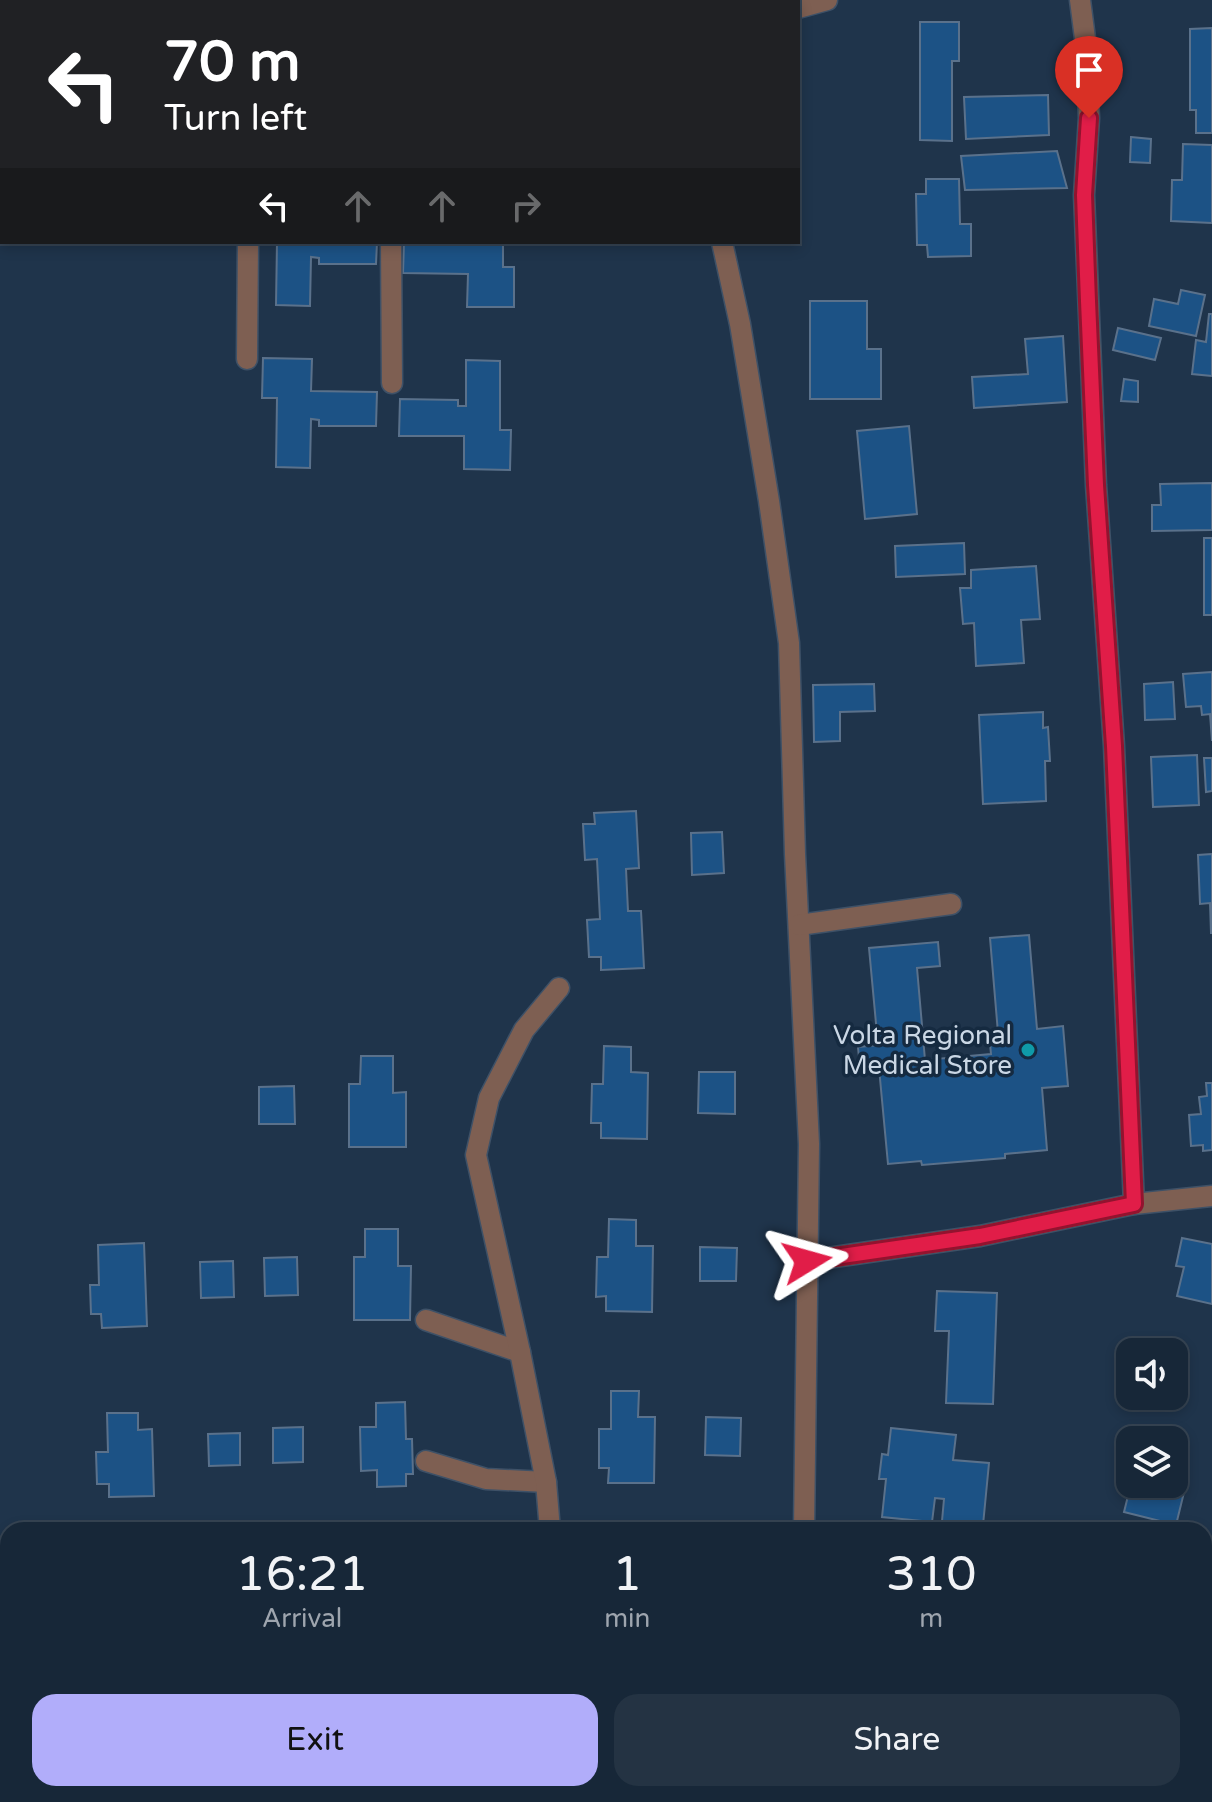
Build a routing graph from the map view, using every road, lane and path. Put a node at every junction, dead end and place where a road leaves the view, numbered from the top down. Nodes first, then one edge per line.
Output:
1 (827, 0) edge
2 (1080, 0) edge
3 (800, 7) edge
4 (248, 244) edge
5 (391, 244) edge
6 (722, 244) edge
7 (247, 359) dead end
8 (392, 383) dead end
9 (951, 904) dead end
10 (799, 925) junction
11 (559, 988) dead end
12 (1212, 1196) edge
13 (1134, 1204) junction
14 (807, 1261) junction
15 (426, 1320) dead end
16 (520, 1352) junction
17 (426, 1461) dead end
18 (546, 1482) junction
19 (549, 1522) edge
20 (804, 1522) edge

1 - 3 street
2 - 13 street
4 - 7 street
5 - 8 street
6 - 10 street
9 - 10 street
10 - 14 street
11 - 16 street
12 - 13 street
13 - 14 street
14 - 20 street
15 - 16 street
16 - 18 street
17 - 18 street
18 - 19 street

